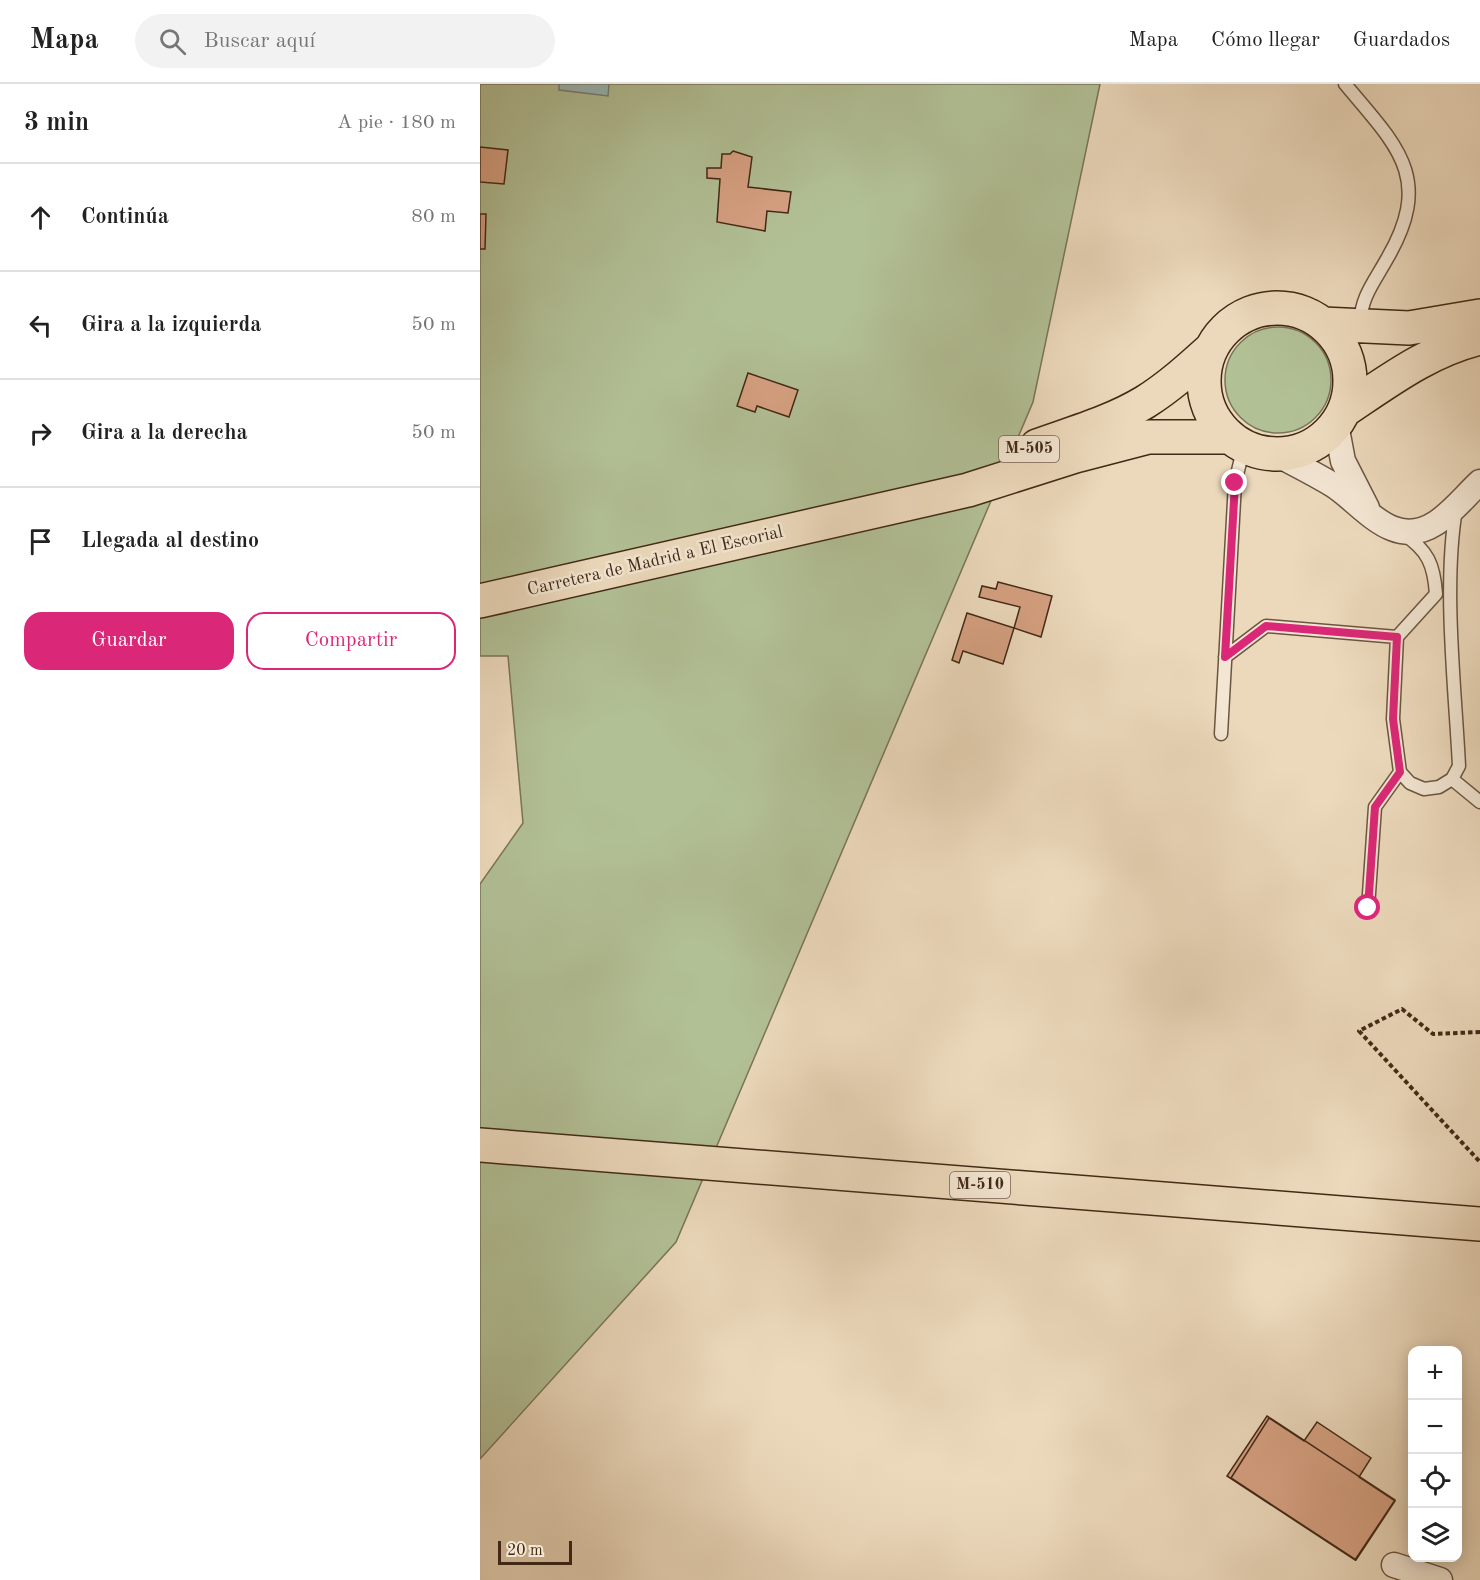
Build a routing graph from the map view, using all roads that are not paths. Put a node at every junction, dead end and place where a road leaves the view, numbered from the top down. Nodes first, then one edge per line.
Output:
1 (1345, 84) edge
2 (1480, 316) edge
3 (1323, 324) junction
4 (1359, 327) junction
5 (1480, 338) edge
6 (1211, 349) junction
7 (1340, 417) junction
8 (1236, 441) junction
9 (1276, 454) junction
10 (1480, 482) edge
11 (1458, 503) junction
12 (831, 520) junction
13 (1374, 521) junction
14 (1397, 530) junction
15 (480, 602) edge
16 (1397, 637) junction
17 (1225, 657) junction
18 (1221, 734) dead end
19 (1400, 772) junction
20 (1452, 779) junction
21 (1480, 802) edge
22 (1368, 908) dead end
23 (480, 1145) edge
24 (1480, 1224) edge
25 (1394, 1565) dead end
26 (1440, 1580) edge

1 - 4 lane
2 - 4 main road, M-505
3 - 4 main road, M-505
3 - 6 main road, M-505
3 - 7 main road, M-505
5 - 7 main road, M-505
6 - 8 main road, M-505
6 - 12 main road, Carretera de Madrid a El Escorial / M-505
7 - 9 main road, M-505
7 - 13 street
8 - 9 main road, M-505
8 - 12 main road, Carretera de Madrid a El Escorial / M-505
8 - 17 lane
9 - 13 street
10 - 11 street
11 - 14 street
11 - 20 lane
12 - 15 main road, Carretera de Madrid a El Escorial / M-505
13 - 14 street
14 - 16 lane
16 - 17 lane
16 - 19 lane
17 - 18 lane
19 - 20 lane
19 - 22 lane
20 - 21 lane
23 - 24 main road, M-510
25 - 26 street

